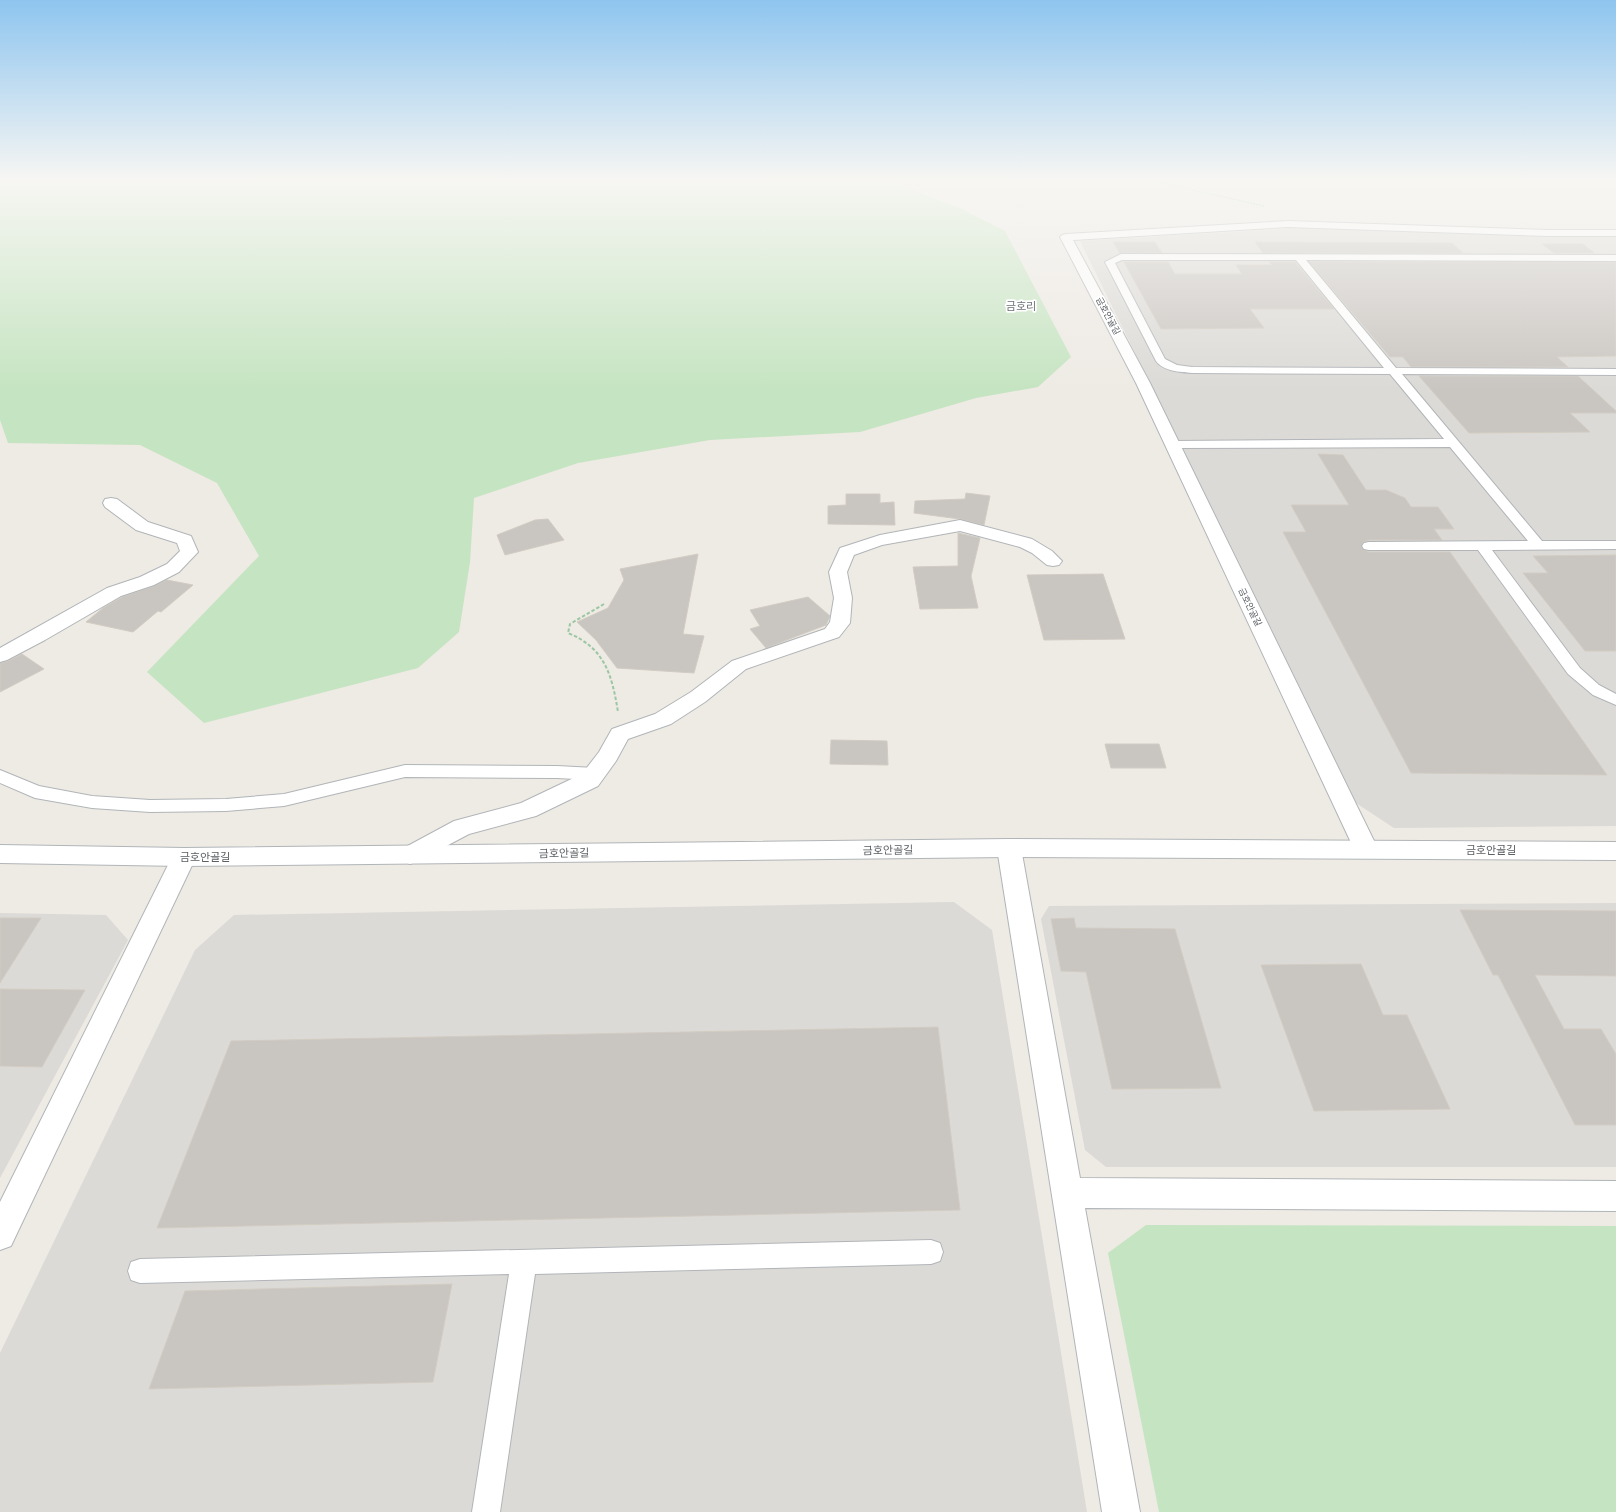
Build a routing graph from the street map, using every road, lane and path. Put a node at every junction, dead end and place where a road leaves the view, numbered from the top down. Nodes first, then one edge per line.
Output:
1 (1072, 249) edge
2 (1298, 257) junction
3 (1616, 258) edge
4 (1393, 371) junction
5 (1616, 372) edge
6 (1453, 443) junction
7 (1173, 445) junction
8 (111, 503) dead end
9 (1538, 545) junction
10 (1616, 545) edge
11 (1369, 546) dead end
12 (1482, 546) junction
13 (1053, 562) dead end
14 (604, 604) dead end
15 (0, 656) edge
16 (1616, 700) edge
17 (620, 734) junction
18 (595, 774) junction
19 (0, 776) edge
20 (1009, 848) junction
21 (1366, 849) junction
22 (1616, 851) edge
23 (0, 854) edge
24 (410, 855) junction
25 (184, 858) junction
26 (1067, 1193) junction
27 (1616, 1196) edge
28 (0, 1235) edge
29 (931, 1252) dead end
30 (524, 1261) junction
31 (140, 1271) dead end
32 (486, 1512) edge
33 (1121, 1512) edge

1 - 7 street, 금호안골길
2 - 3 lane
2 - 4 lane
2 - 4 lane
4 - 5 lane
4 - 6 lane
6 - 7 lane
6 - 9 lane
7 - 21 street, 금호안골길
8 - 15 street
9 - 10 lane
9 - 12 lane
11 - 12 lane
12 - 16 lane
13 - 17 street
14 - 17 path
17 - 18 street, 금호안골길
18 - 19 lane
18 - 24 street, 금호안골길
20 - 21 street, 금호안골길
20 - 24 street, 금호안골길
20 - 26 street
21 - 22 street, 금호안골길
23 - 25 street, 금호안골길
24 - 25 street, 금호안골길
25 - 28 street
26 - 27 street
26 - 33 street
29 - 30 lane
30 - 31 lane
30 - 32 lane

